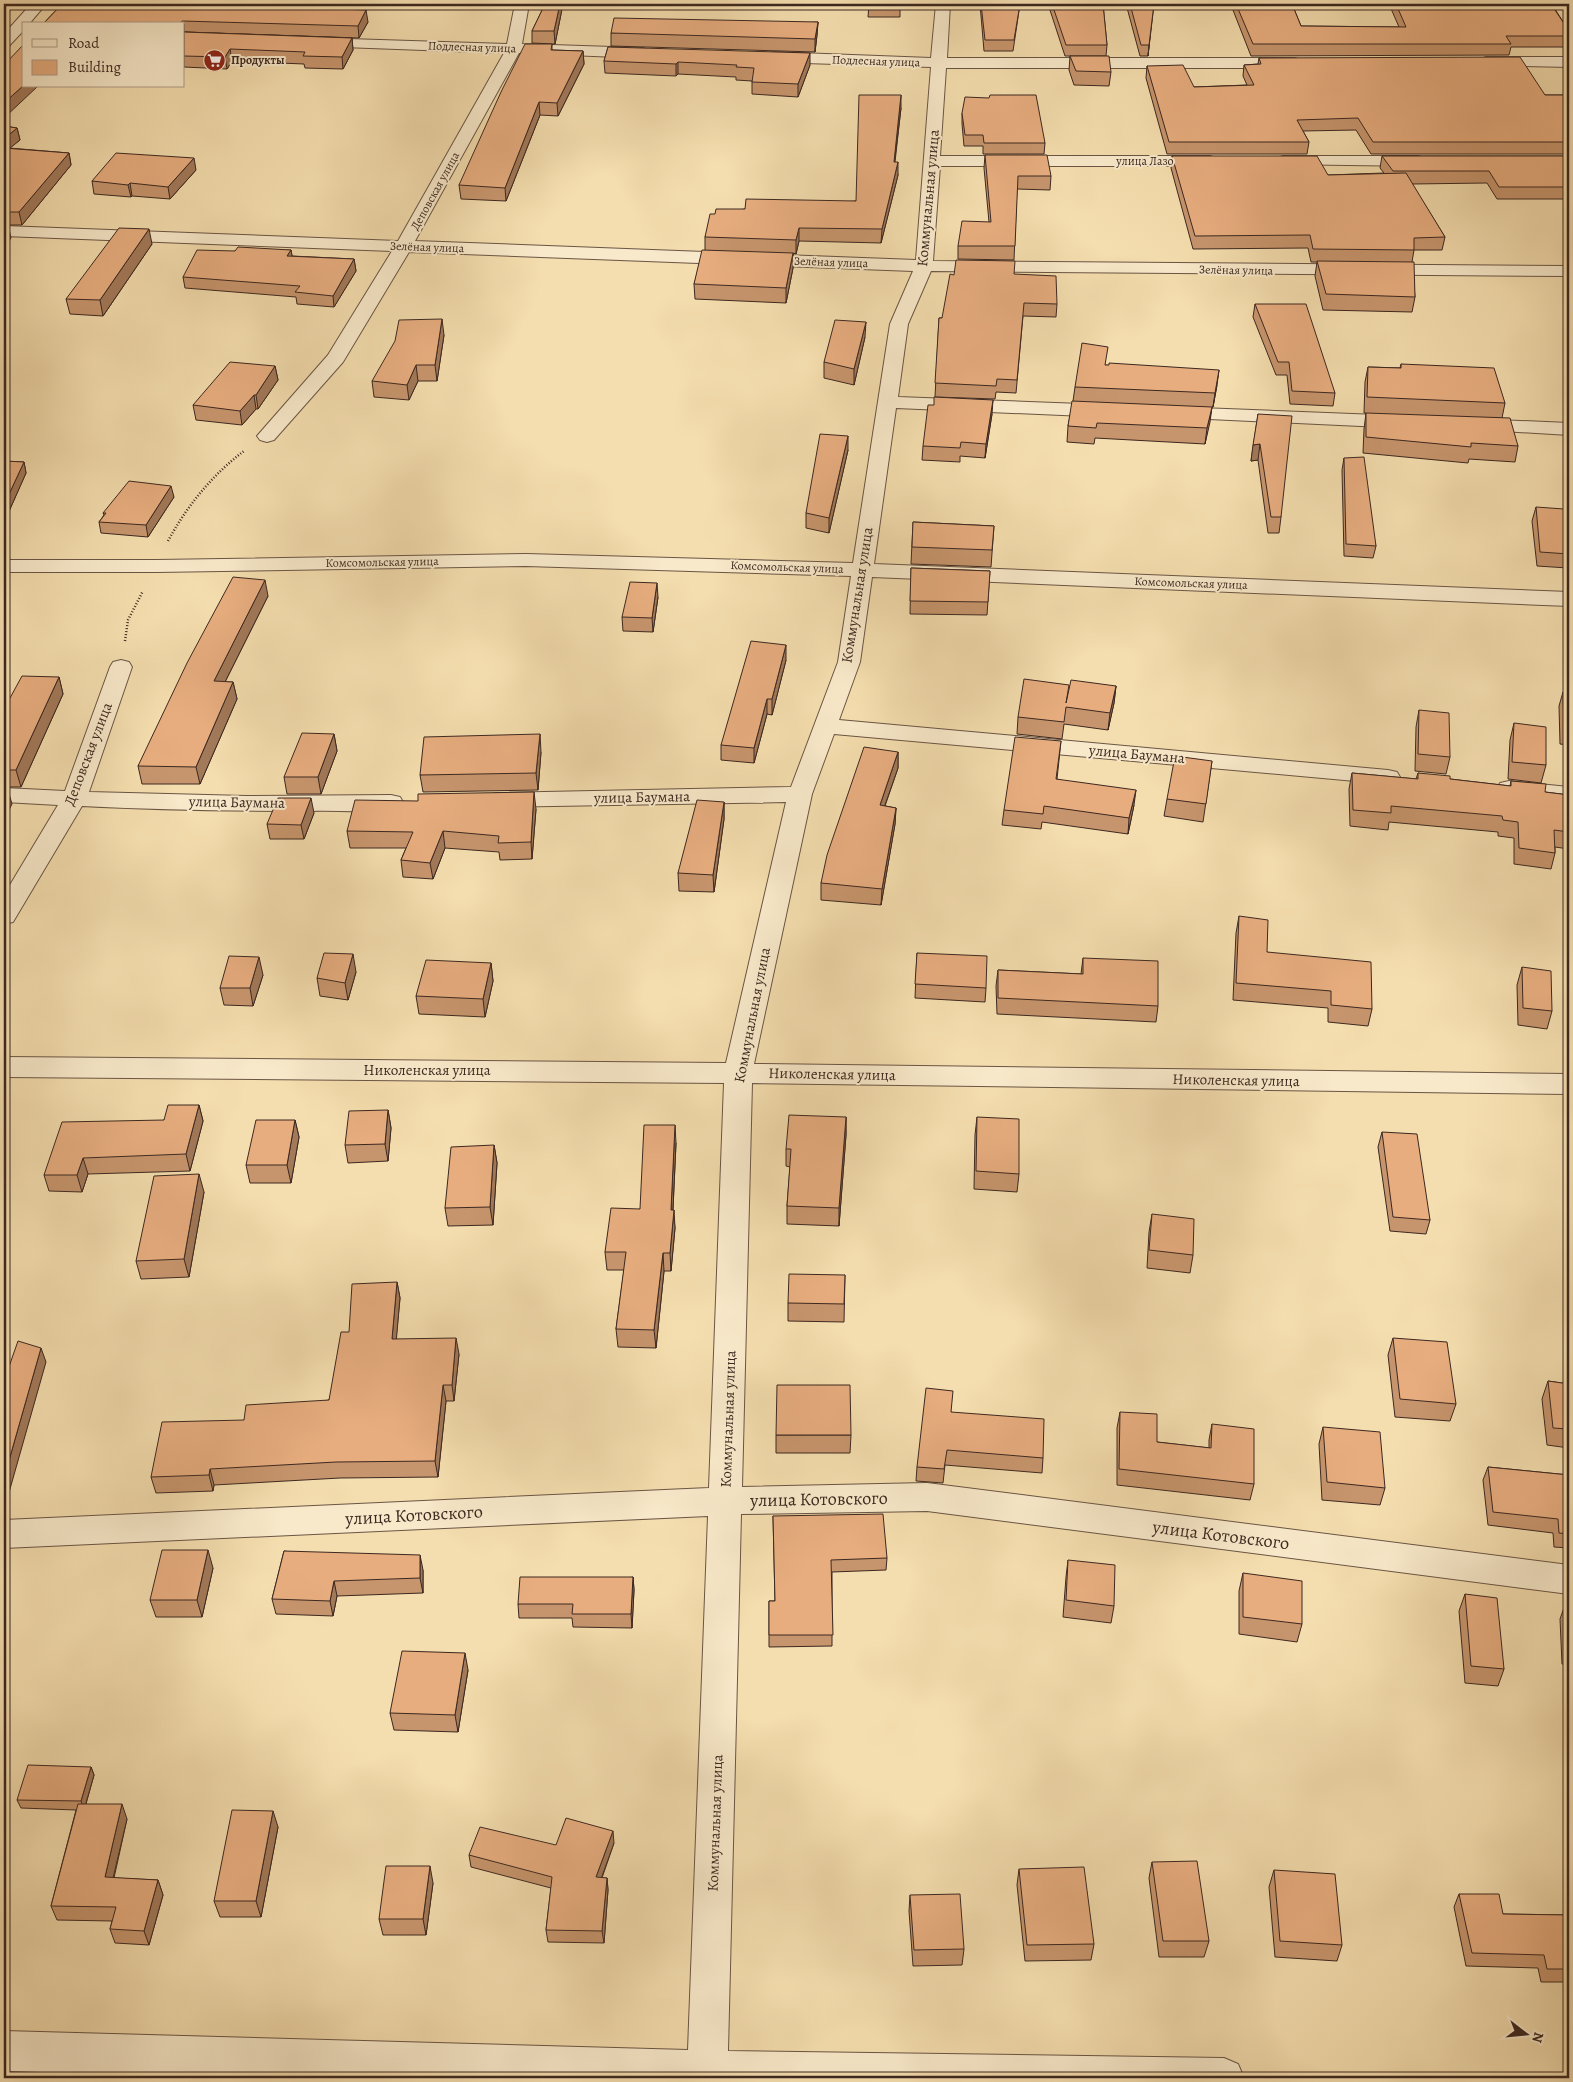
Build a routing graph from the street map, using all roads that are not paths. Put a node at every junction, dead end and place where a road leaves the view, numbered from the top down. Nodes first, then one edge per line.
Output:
1 (40, 4) edge
2 (522, 4) edge
3 (943, 4) edge
4 (23, 22) edge
5 (22, 23) edge
6 (11, 35) edge
7 (300, 42) edge
8 (514, 48) junction
9 (662, 54) edge
10 (761, 57) edge
11 (1569, 62) edge
12 (939, 63) junction
13 (1312, 63) edge
14 (1470, 63) edge
15 (932, 161) junction
16 (1230, 161) edge
17 (1270, 161) edge
18 (1430, 161) edge
19 (4, 231) edge
20 (404, 246) junction
21 (924, 266) junction
22 (1569, 271) edge
23 (888, 402) junction
24 (1125, 411) edge
25 (1154, 412) edge
26 (1421, 423) edge
27 (1461, 425) edge
28 (1569, 429) edge
29 (267, 436) dead end
30 (4, 566) edge
31 (862, 570) junction
32 (1569, 599) edge
33 (120, 668) dead end
34 (824, 726) junction
35 (1410, 779) edge
36 (1490, 786) edge
37 (800, 794) junction
38 (1569, 794) edge
39 (4, 795) edge
40 (74, 799) junction
41 (473, 800) edge
42 (414, 802) edge
43 (4, 916) edge
44 (4, 1067) edge
45 (738, 1073) junction
46 (1569, 1084) edge
47 (726, 1501) junction
48 (4, 1534) edge
49 (1569, 1579) edge
50 (4, 2051) edge
51 (707, 2074) edge
52 (1224, 2078) edge

1 - 4 street
2 - 8 street, Деповская улица
3 - 12 street, Коммунальная улица
5 - 6 street
7 - 8 street, Подлесная улица
8 - 9 street, Подлесная улица
8 - 20 street, Деповская улица
10 - 12 street, Подлесная улица
11 - 14 street
12 - 13 street, Подлесная улица
12 - 15 street, Коммунальная улица
15 - 16 street, улица Лазо
15 - 21 street, Коммунальная улица
17 - 18 street
19 - 20 street, Зелёная улица
20 - 21 street, Зелёная улица
20 - 29 street, Деповская улица
21 - 22 street, Зелёная улица
21 - 23 street, Коммунальная улица
23 - 24 street
23 - 31 street, Коммунальная улица
25 - 26 street
27 - 28 street
30 - 31 street, Комсомольская улица
31 - 32 street, Комсомольская улица
31 - 34 street, Коммунальная улица
33 - 40 street, Деповская улица
34 - 35 street, улица Баумана
34 - 37 street, Коммунальная улица
36 - 38 street
37 - 41 street, улица Баумана
37 - 45 street, Коммунальная улица
39 - 40 street, улица Баумана
40 - 42 street, улица Баумана
40 - 43 street, Деповская улица
44 - 45 street, Николенская улица
45 - 46 street, Николенская улица
45 - 47 street, Коммунальная улица
47 - 48 street, улица Котовского
47 - 49 street, улица Котовского
47 - 51 street, Коммунальная улица
50 - 51 street
51 - 52 street

